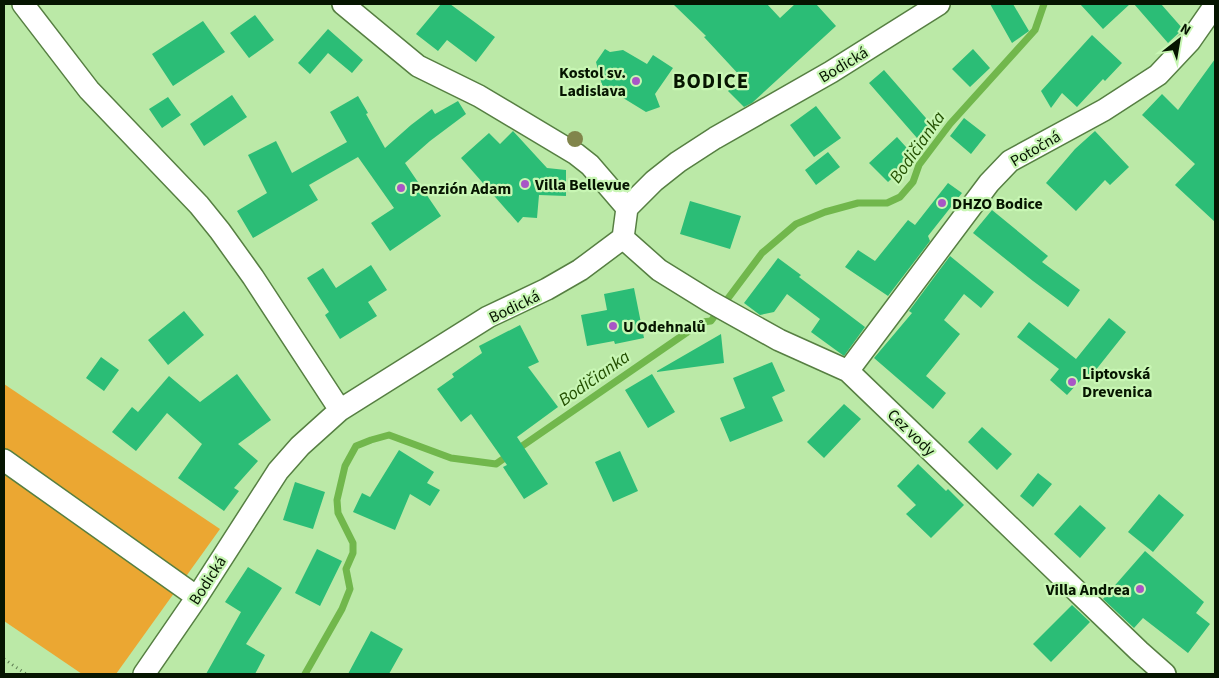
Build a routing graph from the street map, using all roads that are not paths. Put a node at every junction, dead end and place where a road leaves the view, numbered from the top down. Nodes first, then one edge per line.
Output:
1 (23, 4) edge
2 (343, 4) edge
3 (939, 4) edge
4 (1215, 5) edge
5 (627, 208) junction
6 (623, 238) junction
7 (848, 371) junction
8 (340, 410) junction
9 (4, 460) edge
10 (197, 597) junction
11 (144, 674) edge
12 (1165, 674) edge

1 - 8 street
2 - 5 street
3 - 5 street, Bodická
4 - 7 street, Potočná
5 - 6 street
6 - 7 street, Cez vody
6 - 8 street, Bodická
7 - 12 street, Cez vody
8 - 10 street, Bodická
9 - 10 street
10 - 11 street, Bodická

